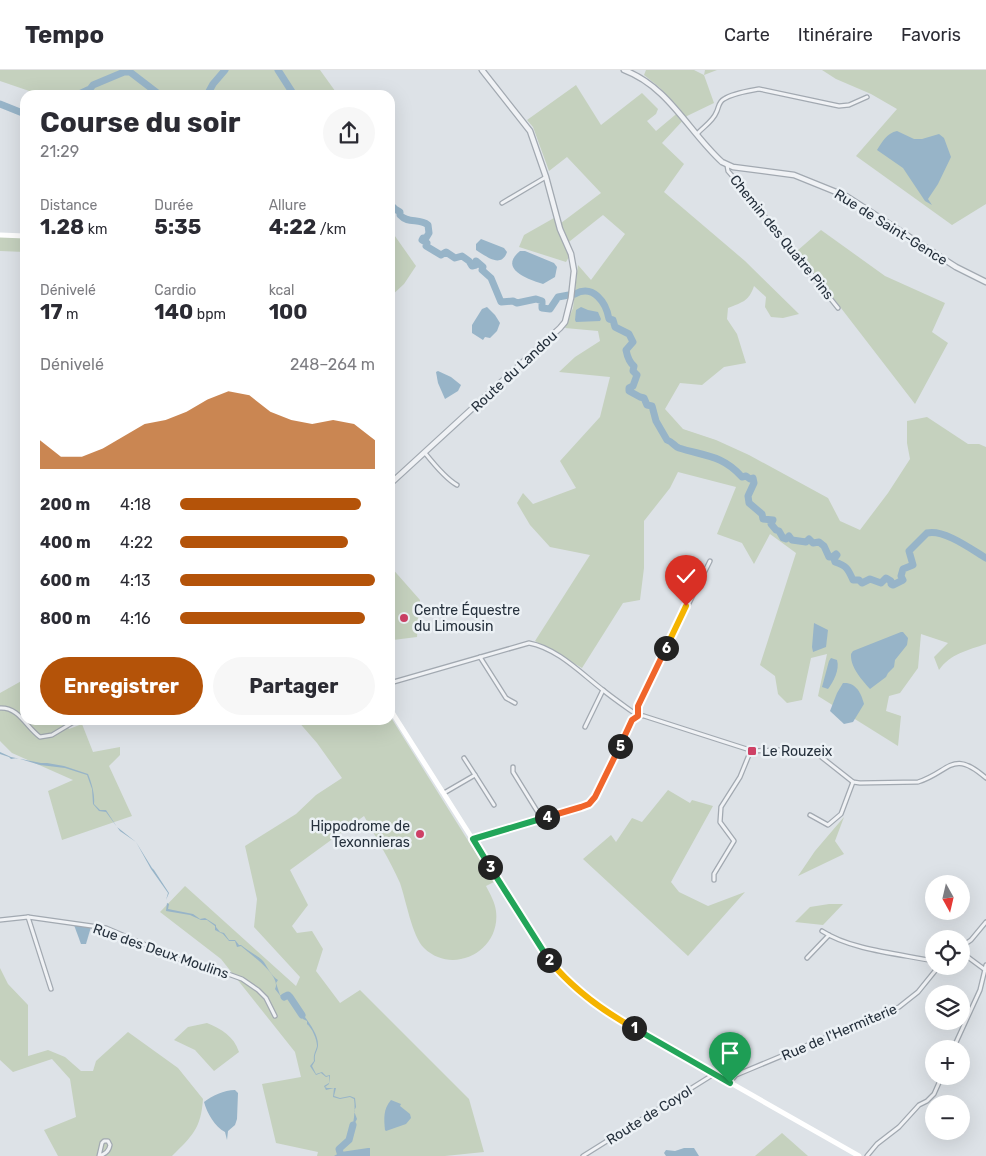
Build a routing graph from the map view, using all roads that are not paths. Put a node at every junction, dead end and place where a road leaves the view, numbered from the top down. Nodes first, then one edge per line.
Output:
1 (482, 70) edge
2 (624, 70) edge
3 (868, 97) dead end
4 (697, 134) junction
5 (727, 165) junction
6 (546, 177) junction
7 (502, 203) dead end
8 (0, 235) edge
9 (20, 236) edge
10 (986, 282) edge
11 (838, 308) dead end
12 (425, 453) junction
13 (395, 480) edge
14 (457, 486) dead end
15 (710, 561) dead end
16 (480, 657) junction
17 (395, 682) edge
18 (603, 690) junction
19 (515, 703) dead end
20 (0, 708) edge
21 (638, 716) junction
22 (20, 717) edge
23 (395, 717) edge
24 (27, 725) edge
25 (69, 725) edge
26 (585, 727) dead end
27 (751, 750) junction
28 (464, 758) dead end
29 (513, 767) dead end
30 (474, 775) junction
31 (986, 778) edge
32 (853, 782) junction
33 (444, 793) junction
34 (494, 804) dead end
35 (810, 815) dead end
36 (542, 818) junction
37 (473, 839) junction
38 (714, 880) dead end
39 (28, 917) junction
40 (0, 920) edge
41 (986, 922) edge
42 (822, 931) dead end
43 (829, 935) junction
44 (970, 940) edge
45 (807, 958) dead end
46 (970, 958) edge
47 (925, 959) edge
48 (985, 967) edge
49 (932, 975) edge
50 (51, 989) dead end
51 (275, 1016) dead end
52 (957, 1040) edge
53 (714, 1074) junction
54 (730, 1083) junction
55 (938, 1085) edge
56 (99, 1156) edge
57 (583, 1156) edge
58 (859, 1156) edge
59 (867, 1156) edge

1 - 6 street, Route du Landou
2 - 4 street
3 - 4 street
4 - 5 street
5 - 10 street, Rue de Saint-Gence
5 - 11 street, Chemin des Quatre Pins
6 - 7 street
6 - 12 street, Route du Landou
8 - 9 main road
12 - 13 street, Route du Landou
12 - 14 street
15 - 21 street
16 - 17 street
16 - 18 street
16 - 19 street
18 - 21 street
18 - 26 street
20 - 22 street
21 - 27 street
21 - 36 street
23 - 33 main road
24 - 25 street
27 - 32 street
27 - 38 street
28 - 30 street
29 - 36 street
30 - 33 street
30 - 34 street
31 - 32 street
32 - 35 street
33 - 37 main road
36 - 37 street
37 - 53 main road
39 - 40 street, Rue des Deux Moulins
39 - 50 street
39 - 51 street, Rue des Deux Moulins
41 - 44 street
42 - 43 street
43 - 45 street
43 - 47 street
46 - 48 street
48 - 52 street
49 - 54 street, Rue de l'Hermiterie
53 - 54 main road
53 - 57 street, Route de Coyol
54 - 58 main road
55 - 59 street
56 - 56 street

